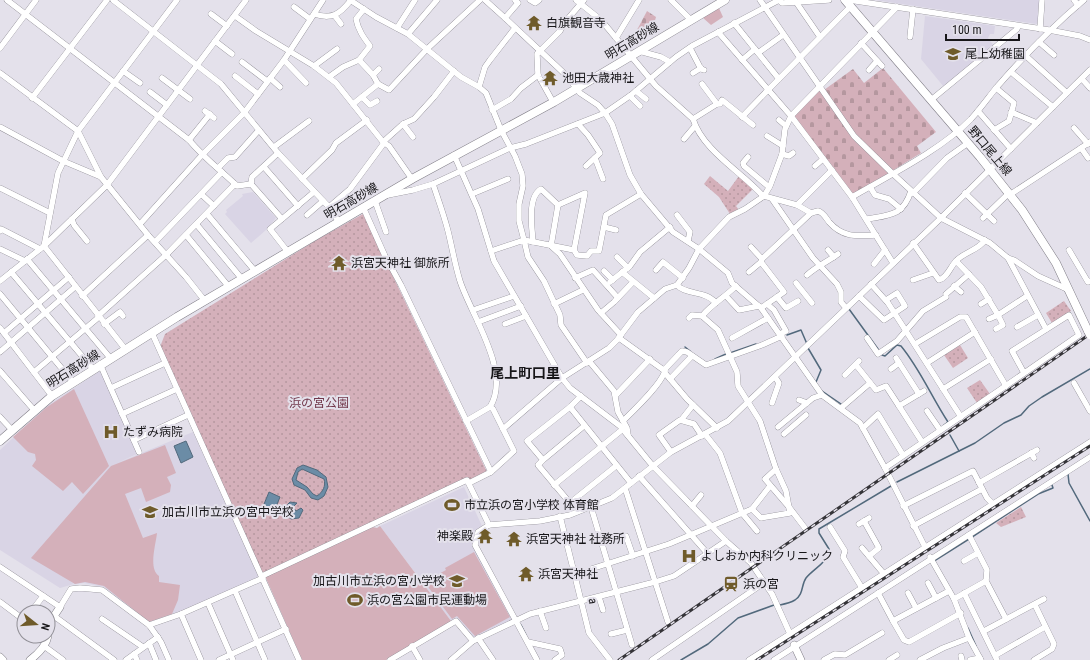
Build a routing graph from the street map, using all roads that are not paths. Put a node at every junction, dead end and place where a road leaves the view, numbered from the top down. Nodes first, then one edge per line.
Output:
1 (7, 0) edge
2 (36, 0) edge
3 (107, 0) edge
4 (113, 0) edge
5 (177, 0) edge
6 (246, 0) edge
7 (323, 0) edge
8 (351, 0) edge
9 (415, 0) edge
10 (437, 0) edge
11 (480, 0) edge
12 (485, 0) edge
13 (530, 0) edge
14 (539, 0) edge
15 (639, 0) edge
16 (671, 0) edge
17 (725, 0) edge
18 (760, 0) edge
19 (829, 0) edge
20 (845, 0) edge
21 (1049, 0) edge
22 (1074, 0) edge
23 (1084, 0) edge
24 (518, 1) edge
25 (580, 1) edge
26 (796, 2) junction
27 (1042, 2) edge
28 (850, 3) edge
29 (1078, 5) junction
30 (294, 7) dead end
31 (897, 7) junction
32 (764, 8) junction
33 (364, 9) junction
34 (913, 9) junction
35 (26, 14) junction
36 (212, 14) dead end
37 (235, 16) junction
38 (335, 16) junction
39 (310, 17) junction
40 (505, 18) junction
41 (691, 20) junction
42 (734, 23) junction
43 (340, 24) dead end
44 (227, 26) junction
45 (1018, 26) junction
46 (397, 28) junction
47 (515, 28) junction
48 (1040, 29) junction
49 (1049, 30) junction
50 (153, 31) junction
51 (718, 32) junction
52 (872, 32) junction
53 (408, 34) junction
54 (783, 35) junction
55 (820, 37) junction
56 (910, 37) dead end
57 (616, 38) junction
58 (1090, 40) edge
59 (215, 41) junction
60 (1039, 42) junction
61 (861, 43) junction
62 (0, 48) edge
63 (690, 48) junction
64 (70, 49) junction
65 (337, 49) dead end
66 (427, 49) junction
67 (539, 51) junction
68 (757, 51) junction
69 (289, 52) junction
70 (232, 54) dead end
71 (636, 54) junction
72 (1054, 54) dead end
73 (1026, 56) junction
74 (800, 58) junction
75 (284, 60) junction
76 (359, 60) junction
77 (742, 60) junction
78 (878, 61) junction
79 (242, 62) dead end
80 (670, 62) junction
81 (197, 65) junction
82 (314, 66) junction
83 (882, 66) dead end
84 (379, 69) dead end
85 (869, 70) dead end
86 (1090, 70) edge
87 (123, 71) junction
88 (454, 71) junction
89 (1011, 72) junction
90 (0, 73) edge
91 (694, 73) dead end
92 (374, 75) junction
93 (538, 75) junction
94 (235, 76) dead end
95 (329, 77) junction
96 (162, 78) dead end
97 (305, 79) dead end
98 (650, 79) junction
99 (779, 79) junction
100 (1082, 79) junction
101 (267, 80) junction
102 (115, 82) junction
103 (140, 83) dead end
104 (378, 84) junction
105 (702, 84) dead end
106 (819, 86) junction
107 (280, 87) dead end
108 (479, 87) junction
109 (578, 88) junction
110 (996, 88) junction
111 (1090, 88) edge
112 (178, 90) junction
113 (636, 90) junction
114 (768, 90) junction
115 (150, 92) dead end
116 (257, 93) junction
117 (1067, 93) junction
118 (630, 96) junction
119 (362, 97) junction
120 (32, 98) junction
121 (190, 99) dead end
122 (646, 99) dead end
123 (931, 100) junction
124 (377, 101) dead end
125 (553, 102) junction
126 (353, 104) junction
127 (717, 104) junction
128 (167, 105) junction
129 (640, 106) dead end
130 (1053, 107) junction
131 (492, 110) junction
132 (978, 111) junction
133 (243, 112) junction
134 (1012, 112) junction
135 (605, 113) junction
136 (210, 114) dead end
137 (159, 116) junction
138 (791, 116) junction
139 (742, 117) junction
140 (693, 119) junction
141 (367, 120) junction
142 (779, 120) dead end
143 (309, 121) dead end
144 (1037, 123) junction
145 (403, 124) junction
146 (578, 124) junction
147 (752, 125) dead end
148 (695, 126) junction
149 (786, 126) junction
150 (0, 127) edge
151 (1077, 128) dead end
152 (259, 130) junction
153 (501, 130) junction
154 (994, 130) junction
155 (78, 131) junction
156 (957, 131) junction
157 (767, 136) dead end
158 (413, 137) dead end
159 (684, 139) dead end
160 (189, 140) junction
161 (383, 142) junction
162 (968, 143) junction
163 (1089, 143) edge
164 (783, 146) junction
165 (274, 147) junction
166 (510, 148) junction
167 (1011, 148) junction
168 (1081, 148) junction
169 (278, 153) junction
170 (782, 154) junction
171 (202, 155) junction
172 (454, 155) junction
173 (748, 157) dead end
174 (595, 158) junction
175 (1088, 158) edge
176 (823, 159) junction
177 (63, 160) junction
178 (793, 162) dead end
179 (586, 166) dead end
180 (815, 166) dead end
181 (264, 167) junction
182 (990, 168) junction
183 (220, 170) junction
184 (832, 170) junction
185 (462, 171) junction
186 (892, 173) junction
187 (603, 175) dead end
188 (101, 177) junction
189 (302, 179) junction
190 (412, 179) junction
191 (508, 179) dead end
192 (234, 184) junction
193 (251, 184) junction
194 (433, 184) junction
195 (107, 185) junction
196 (769, 187) junction
197 (870, 187) junction
198 (0, 188) edge
199 (314, 192) junction
200 (912, 192) junction
201 (965, 193) junction
202 (201, 194) junction
203 (472, 194) junction
204 (641, 194) junction
205 (1010, 194) junction
206 (384, 196) junction
207 (763, 196) junction
208 (852, 197) junction
209 (772, 198) junction
210 (323, 201) junction
211 (375, 201) junction
212 (558, 205) junction
213 (797, 205) junction
214 (214, 206) junction
215 (298, 206) junction
216 (329, 207) junction
217 (363, 207) junction
218 (901, 209) junction
219 (50, 213) junction
220 (811, 213) junction
221 (208, 214) junction
222 (307, 215) dead end
223 (678, 215) dead end
224 (985, 216) junction
225 (941, 218) junction
226 (72, 219) junction
227 (282, 219) junction
228 (867, 219) junction
229 (994, 221) dead end
230 (339, 222) junction
231 (140, 224) junction
232 (197, 225) junction
233 (604, 227) junction
234 (670, 227) junction
235 (793, 229) junction
236 (0, 230) edge
237 (616, 230) dead end
238 (386, 232) dead end
239 (148, 235) junction
240 (186, 235) junction
241 (876, 235) junction
242 (87, 238) dead end
243 (524, 240) junction
244 (985, 240) junction
245 (688, 241) junction
246 (155, 242) junction
247 (533, 242) junction
248 (913, 243) junction
249 (551, 246) junction
250 (42, 247) junction
251 (751, 247) dead end
252 (0, 249) edge
253 (700, 249) junction
254 (574, 250) junction
255 (828, 250) dead end
256 (885, 250) junction
257 (491, 251) junction
258 (288, 252) junction
259 (1069, 254) dead end
260 (166, 255) junction
261 (617, 257) dead end
262 (1008, 258) junction
263 (26, 260) junction
264 (762, 260) junction
265 (956, 260) junction
266 (893, 263) junction
267 (874, 264) dead end
268 (818, 265) junction
269 (628, 268) junction
270 (604, 270) dead end
271 (656, 270) dead end
272 (255, 271) junction
273 (11, 272) junction
274 (622, 272) junction
275 (749, 272) dead end
276 (932, 273) junction
277 (968, 274) junction
278 (806, 275) dead end
279 (69, 277) junction
280 (575, 278) junction
281 (683, 278) junction
282 (242, 279) junction
283 (0, 280) edge
284 (913, 280) dead end
285 (1090, 281) edge
286 (633, 282) junction
287 (796, 283) dead end
288 (871, 284) junction
289 (677, 285) junction
290 (736, 286) junction
291 (954, 286) junction
292 (75, 287) junction
293 (229, 287) junction
294 (583, 290) junction
295 (1069, 290) junction
296 (54, 291) junction
297 (961, 292) dead end
298 (0, 294) edge
299 (82, 296) junction
300 (514, 296) junction
301 (726, 296) junction
302 (859, 296) junction
303 (1027, 296) junction
304 (777, 297) junction
305 (618, 298) junction
306 (654, 298) junction
307 (60, 299) junction
308 (802, 299) junction
309 (886, 300) junction
310 (989, 300) junction
311 (205, 301) junction
312 (716, 303) junction
313 (812, 303) dead end
314 (38, 304) junction
315 (554, 304) junction
316 (767, 304) junction
317 (981, 304) dead end
318 (521, 306) junction
319 (760, 307) junction
320 (846, 308) junction
321 (476, 309) dead end
322 (45, 312) junction
323 (601, 313) junction
324 (895, 313) junction
325 (1038, 314) junction
326 (998, 315) junction
327 (123, 316) dead end
328 (526, 316) junction
329 (702, 316) junction
330 (98, 317) junction
331 (689, 318) dead end
332 (768, 318) junction
333 (21, 319) junction
334 (989, 319) dead end
335 (478, 322) junction
336 (104, 324) junction
337 (505, 324) dead end
338 (28, 327) junction
339 (1017, 327) dead end
340 (0, 328) edge
341 (85, 328) junction
342 (996, 329) dead end
343 (1046, 329) junction
344 (905, 331) junction
345 (975, 332) junction
346 (4, 333) junction
347 (152, 333) junction
348 (1089, 333) edge
349 (781, 335) junction
350 (620, 336) junction
351 (732, 338) dead end
352 (867, 338) dead end
353 (69, 341) junction
354 (10, 343) junction
355 (915, 344) junction
356 (126, 350) junction
357 (0, 352) edge
358 (728, 354) junction
359 (52, 356) junction
360 (692, 356) junction
361 (796, 356) junction
362 (110, 359) junction
363 (650, 359) junction
364 (991, 359) junction
365 (588, 362) junction
366 (165, 363) junction
367 (927, 363) junction
368 (97, 367) junction
369 (891, 369) dead end
370 (0, 371) edge
371 (34, 372) junction
372 (665, 372) junction
373 (1024, 373) junction
374 (845, 375) dead end
375 (775, 377) junction
376 (562, 378) junction
377 (670, 379) junction
378 (73, 382) junction
379 (870, 383) junction
380 (1074, 383) dead end
381 (1006, 386) junction
382 (111, 388) junction
383 (177, 389) junction
384 (944, 389) junction
385 (616, 395) junction
386 (822, 395) junction
387 (52, 396) junction
388 (581, 396) junction
389 (799, 400) dead end
390 (749, 402) junction
391 (772, 403) dead end
392 (807, 403) junction
393 (693, 405) junction
394 (899, 406) junction
395 (490, 407) junction
396 (570, 407) junction
397 (841, 408) junction
398 (34, 410) junction
399 (927, 411) dead end
400 (1090, 411) edge
401 (122, 414) junction
402 (188, 415) junction
403 (806, 415) dead end
404 (0, 417) edge
405 (961, 417) junction
406 (682, 420) junction
407 (786, 420) junction
408 (466, 421) junction
409 (623, 422) junction
410 (584, 426) junction
411 (778, 426) dead end
412 (791, 427) junction
413 (717, 428) junction
414 (863, 428) junction
415 (503, 429) junction
416 (623, 429) junction
417 (12, 430) junction
418 (940, 430) junction
419 (784, 434) dead end
420 (703, 435) junction
421 (628, 436) junction
422 (0, 440) edge
423 (134, 440) junction
424 (922, 442) junction
425 (1090, 442) edge
426 (601, 447) junction
427 (1037, 450) dead end
428 (139, 452) dead end
429 (671, 452) junction
430 (904, 455) junction
431 (1090, 457) edge
432 (543, 460) junction
433 (652, 465) junction
434 (616, 466) junction
435 (885, 468) junction
436 (776, 469) junction
437 (490, 472) junction
438 (639, 476) junction
439 (469, 483) junction
440 (630, 483) junction
441 (979, 483) junction
442 (554, 485) junction
443 (770, 486) junction
444 (625, 488) junction
445 (982, 490) junction
446 (701, 495) dead end
447 (993, 504) junction
448 (692, 506) junction
449 (903, 506) junction
450 (591, 507) junction
451 (790, 507) junction
452 (752, 509) junction
453 (742, 514) junction
454 (560, 516) junction
455 (864, 521) dead end
456 (489, 525) junction
457 (712, 526) junction
458 (913, 526) junction
459 (830, 527) dead end
460 (805, 528) dead end
461 (757, 531) dead end
462 (691, 535) junction
463 (969, 535) junction
464 (626, 536) dead end
465 (726, 541) junction
466 (925, 547) junction
467 (862, 548) dead end
468 (646, 552) junction
469 (978, 553) junction
470 (708, 554) junction
471 (633, 556) junction
472 (869, 556) junction
473 (931, 558) junction
474 (964, 561) dead end
475 (608, 564) junction
476 (0, 567) edge
477 (591, 569) dead end
478 (884, 574) junction
479 (262, 577) junction
480 (986, 581) junction
481 (655, 582) junction
482 (765, 582) junction
483 (928, 583) dead end
484 (862, 588) junction
485 (235, 591) junction
486 (949, 591) junction
487 (616, 592) junction
488 (908, 593) dead end
489 (964, 593) junction
490 (878, 594) junction
491 (43, 596) junction
492 (599, 597) junction
493 (936, 598) junction
494 (954, 599) junction
495 (1044, 599) dead end
496 (582, 601) junction
497 (0, 602) edge
498 (208, 603) junction
499 (37, 604) edge
500 (1034, 605) junction
501 (60, 607) junction
502 (916, 608) junction
503 (604, 610) dead end
504 (540, 611) junction
505 (56, 613) edge
506 (961, 613) junction
507 (16, 614) edge
508 (181, 614) junction
509 (56, 617) edge
510 (106, 619) dead end
511 (1006, 619) junction
512 (516, 620) junction
513 (893, 621) junction
514 (668, 622) dead end
515 (149, 625) junction
516 (1045, 627) junction
517 (546, 628) dead end
518 (286, 629) junction
519 (627, 630) junction
520 (984, 630) junction
521 (882, 633) dead end
522 (611, 634) dead end
523 (790, 635) junction
524 (158, 637) junction
525 (969, 638) junction
526 (476, 640) junction
527 (258, 642) junction
528 (528, 642) junction
529 (149, 643) junction
530 (632, 645) dead end
531 (44, 646) joint
532 (412, 646) junction
533 (795, 646) junction
534 (144, 647) junction
535 (134, 654) junction
536 (897, 655) dead end
537 (0, 657) edge
538 (232, 657) edge
539 (997, 657) edge
540 (612, 659) edge
541 (981, 659) edge
542 (2, 660) edge
543 (30, 660) edge
544 (63, 660) edge
545 (114, 660) edge
546 (126, 660) edge
547 (137, 660) edge
548 (156, 660) edge
549 (169, 660) edge
550 (201, 660) edge
551 (218, 660) edge
552 (265, 660) edge
553 (299, 660) edge
554 (390, 660) edge
555 (420, 660) edge
556 (451, 660) edge
557 (493, 660) edge
558 (537, 660) edge
559 (555, 660) edge
560 (653, 660) edge
561 (749, 660) edge
562 (774, 660) edge
563 (801, 660) edge
564 (824, 660) edge
565 (889, 660) edge
566 (920, 660) edge
567 (970, 660) edge
568 (1034, 660) edge

1 - 35 street
2 - 35 street
3 - 64 street
4 - 50 street
5 - 50 street
6 - 37 street
7 - 39 street
8 - 33 street
8 - 38 street
9 - 46 street
10 - 53 street
11 - 66 street
12 - 40 street
13 - 14 street
15 - 57 street
16 - 41 street
17 - 41 main road, 明石高砂線
18 - 32 street
19 - 26 street
20 - 28 main road, 野口尾上線
21 - 27 street
22 - 29 street
23 - 29 street
24 - 40 street
25 - 57 street
25 - 67 street
26 - 32 street
26 - 55 street
27 - 48 street
28 - 31 street
28 - 52 main road, 野口尾上線
28 - 55 street
29 - 49 street
30 - 39 street
31 - 34 street
31 - 52 street
32 - 42 street
32 - 54 street
33 - 46 street
33 - 76 street
34 - 45 street
34 - 56 street
35 - 62 street
35 - 64 street
36 - 44 street
37 - 44 street
37 - 69 street
38 - 39 street
38 - 43 street
39 - 69 street
40 - 47 street
41 - 71 main road, 明石高砂線
42 - 51 street
42 - 68 street
44 - 59 street
45 - 48 street
45 - 123 street
46 - 53 street
47 - 67 street
47 - 108 street
48 - 49 street
49 - 58 street
49 - 60 street
50 - 81 street
50 - 87 street
51 - 63 street
51 - 77 street
52 - 61 street
52 - 123 main road, 野口尾上線
53 - 66 street
54 - 68 street
54 - 74 street
55 - 74 street
57 - 71 street
59 - 70 street
59 - 81 street
60 - 72 street
60 - 73 street
61 - 78 street
61 - 106 street
63 - 80 street
63 - 91 street
64 - 102 street
64 - 120 street
65 - 82 street
66 - 88 street
66 - 104 street
67 - 93 street
67 - 109 street
68 - 77 street
68 - 99 street
69 - 75 street
69 - 82 street
71 - 80 street
71 - 98 street
71 - 109 main road, 明石高砂線
73 - 89 street
73 - 117 street
74 - 99 street
74 - 106 street
75 - 97 street
75 - 101 street
76 - 92 street
76 - 95 street
77 - 114 street
78 - 83 street
78 - 85 street
79 - 101 street
80 - 98 street
81 - 112 street
81 - 133 street
82 - 95 street
84 - 92 street
86 - 100 street
87 - 102 street
87 - 103 street
88 - 108 street
88 - 145 street
89 - 110 street
89 - 130 street
90 - 120 street
92 - 104 street
93 - 125 street
93 - 131 street
94 - 116 street
95 - 126 street
96 - 112 street
98 - 113 street
98 - 140 street
99 - 114 street
100 - 111 street
100 - 117 street
101 - 107 street
101 - 116 street
102 - 137 street
102 - 155 street
104 - 119 street
105 - 127 street
106 - 138 street
106 - 186 street
108 - 131 street
109 - 125 main road, 明石高砂線
109 - 135 street
110 - 132 street
110 - 134 street
112 - 121 street
112 - 128 street
113 - 118 street
113 - 122 street
114 - 138 street
114 - 139 street
115 - 128 street
116 - 133 street
117 - 130 street
118 - 129 street
118 - 135 street
119 - 124 street
119 - 126 street
120 - 155 street
123 - 156 main road, 野口尾上線
125 - 153 main road, 明石高砂線
126 - 141 street
127 - 139 street
127 - 140 street
128 - 137 street
130 - 144 street
131 - 153 street
132 - 154 street
132 - 156 street
133 - 152 street
133 - 171 street
134 - 144 street
134 - 154 street
135 - 146 street
135 - 204 street
136 - 160 street
137 - 160 street
137 - 195 street
138 - 149 street
138 - 176 street
139 - 147 street
140 - 148 street
141 - 161 street
141 - 189 street
142 - 149 street
143 - 165 street
144 - 167 street
145 - 158 street
145 - 161 street
146 - 166 street
146 - 174 street
148 - 159 street
148 - 207 street
149 - 164 street
150 - 177 street
151 - 163 street
152 - 165 street
152 - 183 street
153 - 166 street
153 - 172 main road, 明石高砂線
154 - 167 street
155 - 177 street
155 - 188 street
156 - 162 main road, 野口尾上線
156 - 186 street
157 - 164 street
160 - 171 street
161 - 190 street
161 - 216 street
162 - 182 main road, 野口尾上線
162 - 200 street
163 - 168 street
164 - 170 street
165 - 169 street
166 - 185 street
166 - 243 street
167 - 182 street
168 - 175 street
168 - 205 street
169 - 181 street
169 - 189 street
170 - 178 street
170 - 196 street
171 - 183 street
171 - 231 street
172 - 185 street
172 - 190 main road, 明石高砂線
173 - 196 street
174 - 179 street
174 - 187 street
176 - 180 street
176 - 184 street
177 - 188 street
177 - 219 street
181 - 193 street
181 - 215 street
182 - 201 street
182 - 205 main road, 野口尾上線
183 - 192 street
183 - 202 street
184 - 208 street
184 - 213 street
185 - 194 street
185 - 203 street
186 - 197 street
186 - 200 street
188 - 195 street
189 - 199 street
190 - 206 main road, 明石高砂線
191 - 203 street
192 - 193 street
192 - 214 street
193 - 227 street
194 - 206 street
194 - 335 street
195 - 226 street
195 - 231 street
196 - 207 street
197 - 208 street
197 - 218 street
198 - 219 street
199 - 210 street
199 - 215 street
200 - 218 street
200 - 225 street
201 - 224 street
201 - 225 street
202 - 214 street
202 - 246 street
203 - 257 street
204 - 233 street
204 - 234 street
205 - 224 street
205 - 295 main road, 野口尾上線
206 - 211 main road, 明石高砂線
207 - 209 street
207 - 253 street
208 - 228 street
209 - 213 street
209 - 235 street
210 - 216 street
210 - 222 street
211 - 217 main road, 明石高砂線
211 - 238 street
212 - 247 street
212 - 249 street
212 - 254 street
213 - 220 street
214 - 221 street
215 - 227 street
216 - 230 street
217 - 230 main road, 明石高砂線
217 - 408 street
218 - 228 street
219 - 250 street
220 - 235 street
220 - 241 street
221 - 232 street
221 - 272 street
223 - 245 street
224 - 229 street
225 - 244 street
225 - 248 street
226 - 242 street
226 - 250 street
227 - 258 street
228 - 241 street
230 - 258 main road, 明石高砂線
231 - 239 street
232 - 240 street
232 - 282 street
233 - 237 street
233 - 254 street
234 - 245 street
234 - 269 street
235 - 264 street
235 - 268 street
236 - 250 street
239 - 246 street
239 - 299 street
240 - 260 street
240 - 293 street
241 - 256 street
243 - 247 street
243 - 257 street
243 - 315 street
244 - 262 street
244 - 265 street
245 - 253 street
246 - 260 street
247 - 249 street
248 - 266 street
248 - 276 street
249 - 254 street
249 - 280 street
250 - 263 street
250 - 279 street
251 - 264 street
252 - 263 street
253 - 281 street
253 - 290 street
255 - 268 street
256 - 266 street
256 - 267 street
257 - 300 street
258 - 272 main road, 明石高砂線
259 - 285 street
260 - 311 street
260 - 330 street
261 - 269 street
262 - 295 street
262 - 303 street
263 - 273 street
263 - 296 street
264 - 275 street
264 - 304 street
265 - 276 street
265 - 277 street
266 - 288 street
268 - 278 street
268 - 320 street
269 - 274 street
270 - 274 street
271 - 281 street
272 - 282 main road, 明石高砂線
273 - 283 street
273 - 314 street
274 - 286 street
276 - 284 street
277 - 291 street
277 - 310 street
279 - 292 street
279 - 296 street
280 - 294 street
280 - 305 street
281 - 289 street
282 - 293 main road, 明石高砂線
286 - 305 street
286 - 306 street
287 - 308 street
288 - 302 street
288 - 309 street
289 - 306 street
289 - 312 street
290 - 301 street
290 - 319 street
291 - 297 street
291 - 344 street
292 - 299 street
292 - 307 street
293 - 311 main road, 明石高砂線
294 - 315 street
294 - 323 street
295 - 348 main road, 野口尾上線
296 - 307 street
296 - 314 street
298 - 333 street
299 - 330 street
300 - 318 street
300 - 321 street
301 - 312 street
301 - 319 street
302 - 320 street
302 - 324 street
303 - 325 street
303 - 326 street
304 - 308 street
304 - 316 street
305 - 323 street
306 - 350 street
307 - 322 street
307 - 341 street
308 - 313 street
309 - 324 street
309 - 324 street
310 - 317 street
310 - 326 street
311 - 347 main road, 明石高砂線
312 - 329 street
314 - 322 street
314 - 333 street
315 - 365 street
316 - 319 street
316 - 349 street
318 - 328 street
318 - 335 street
319 - 332 street
320 - 361 street
322 - 338 street
322 - 353 street
323 - 350 street
324 - 344 street
325 - 339 street
325 - 343 street
326 - 334 street
326 - 342 street
327 - 336 street
328 - 337 street
328 - 376 street
329 - 331 street
329 - 358 street
330 - 336 street
330 - 341 street
332 - 349 street
332 - 351 street
333 - 338 street
333 - 346 street
335 - 395 street
336 - 356 street
338 - 354 street
338 - 359 street
340 - 346 street
341 - 353 street
341 - 362 street
343 - 373 street
343 - 373 street
344 - 352 street
344 - 355 street
345 - 355 street
345 - 364 street
345 - 367 street
346 - 354 street
347 - 356 main road, 明石高砂線
347 - 366 street
349 - 358 street
349 - 361 street
350 - 363 street
350 - 365 street
353 - 359 street
353 - 368 street
354 - 357 street
354 - 371 street
355 - 367 street
356 - 362 main road, 明石高砂線
358 - 360 street
358 - 390 street
359 - 371 street
359 - 378 street
360 - 372 street
360 - 377 street
361 - 375 street
361 - 386 street
362 - 368 main road, 明石高砂線
363 - 372 street
363 - 385 street
364 - 381 street
364 - 384 street
365 - 376 street
365 - 385 street
366 - 382 street
366 - 383 street
367 - 384 street
368 - 378 main road, 明石高砂線
368 - 382 street
369 - 394 street
370 - 398 street
371 - 387 street
372 - 377 street
372 - 409 street
373 - 381 street
374 - 379 street
375 - 390 street
375 - 391 street
376 - 388 street
376 - 415 street
377 - 393 street
378 - 387 main road, 明石高砂線
379 - 394 street
379 - 397 street
380 - 400 street
381 - 405 street
382 - 401 street
383 - 401 street
383 - 402 street
384 - 405 street
385 - 409 street
386 - 392 street
386 - 397 street
387 - 398 main road, 明石高砂線
388 - 396 street
388 - 416 street
389 - 392 street
390 - 413 street
390 - 436 street
392 - 407 street
393 - 406 street
393 - 413 street
394 - 424 street
395 - 408 street
395 - 415 street
396 - 410 street
396 - 432 street
397 - 414 street
398 - 417 main road, 明石高砂線
399 - 418 street
401 - 423 street
402 - 423 street
402 - 479 street
403 - 412 street
404 - 417 street
405 - 418 street
406 - 420 street
406 - 429 street
407 - 411 street
407 - 412 street
408 - 437 street
409 - 421 street
410 - 426 street
410 - 432 street
412 - 419 street
413 - 420 street
414 - 430 street
414 - 435 street
415 - 437 street
416 - 421 street
416 - 426 street
417 - 422 main road, 明石高砂線
418 - 424 street
420 - 429 street
420 - 453 street
421 - 433 street
423 - 428 street
424 - 430 street
425 - 447 street
426 - 434 street
426 - 442 street
427 - 441 street
429 - 433 street
430 - 435 street
431 - 463 street
432 - 442 street
433 - 438 street
433 - 448 street
434 - 440 street
434 - 442 street
435 - 449 street
436 - 443 street
436 - 451 street
437 - 439 street
438 - 440 street
438 - 462 street
439 - 456 street
439 - 479 street
440 - 444 street
441 - 445 street
441 - 449 street
443 - 451 street
443 - 452 street
444 - 450 street
444 - 468 street
445 - 447 street
445 - 458 street
446 - 448 street
447 - 466 street
448 - 457 street
449 - 458 street
450 - 454 street
450 - 475 street
451 - 452 street
451 - 460 street
452 - 453 street
453 - 457 street
453 - 461 street
454 - 456 street
454 - 496 street, a
455 - 472 street
456 - 512 street
457 - 462 street
457 - 465 street
458 - 466 street
459 - 484 street
462 - 468 street
462 - 470 street
463 - 469 street
463 - 473 street
464 - 471 street
465 - 470 street
465 - 482 street
466 - 478 street
467 - 472 street
468 - 471 street
468 - 481 street
469 - 474 street
469 - 480 street
470 - 481 street
471 - 475 street
472 - 478 street
473 - 486 street
473 - 490 street
475 - 477 street
475 - 487 street
476 - 491 street
478 - 484 street
479 - 485 street
479 - 518 street
480 - 489 street
480 - 511 street
481 - 487 street
481 - 514 street
482 - 523 street
482 - 560 street
483 - 493 street
484 - 523 street
485 - 498 street
485 - 527 street
486 - 493 street
486 - 494 street
487 - 492 street
487 - 519 street
488 - 502 street
489 - 494 street
489 - 520 street
490 - 513 street
490 - 533 street
491 - 499 street
491 - 501 street
492 - 496 street
492 - 503 street
493 - 502 street
494 - 506 street
495 - 500 street
496 - 504 street
496 - 540 street, a
497 - 507 street
498 - 508 street
498 - 538 street
500 - 511 street
500 - 516 street
501 - 505 street
501 - 515 street
502 - 513 street
504 - 512 street
504 - 517 street
506 - 513 street
506 - 525 street
508 - 515 street
508 - 550 street
509 - 545 street
510 - 534 street
511 - 520 street
512 - 526 street
512 - 528 street
515 - 524 street
516 - 539 street
516 - 568 street
518 - 527 street
518 - 553 street
519 - 522 street
519 - 530 street
520 - 539 street
521 - 564 street
523 - 561 street
524 - 529 street
524 - 549 street
525 - 541 street
525 - 566 street
526 - 532 street
526 - 556 street
526 - 557 street
527 - 538 street
527 - 552 street
528 - 558 street
528 - 559 street
529 - 534 street
529 - 548 street
531 - 543 street
531 - 544 street
532 - 554 street
532 - 555 street
533 - 562 street
533 - 563 street
534 - 535 street
535 - 546 street
535 - 547 street
536 - 565 street
537 - 542 street
538 - 551 street
541 - 567 street

